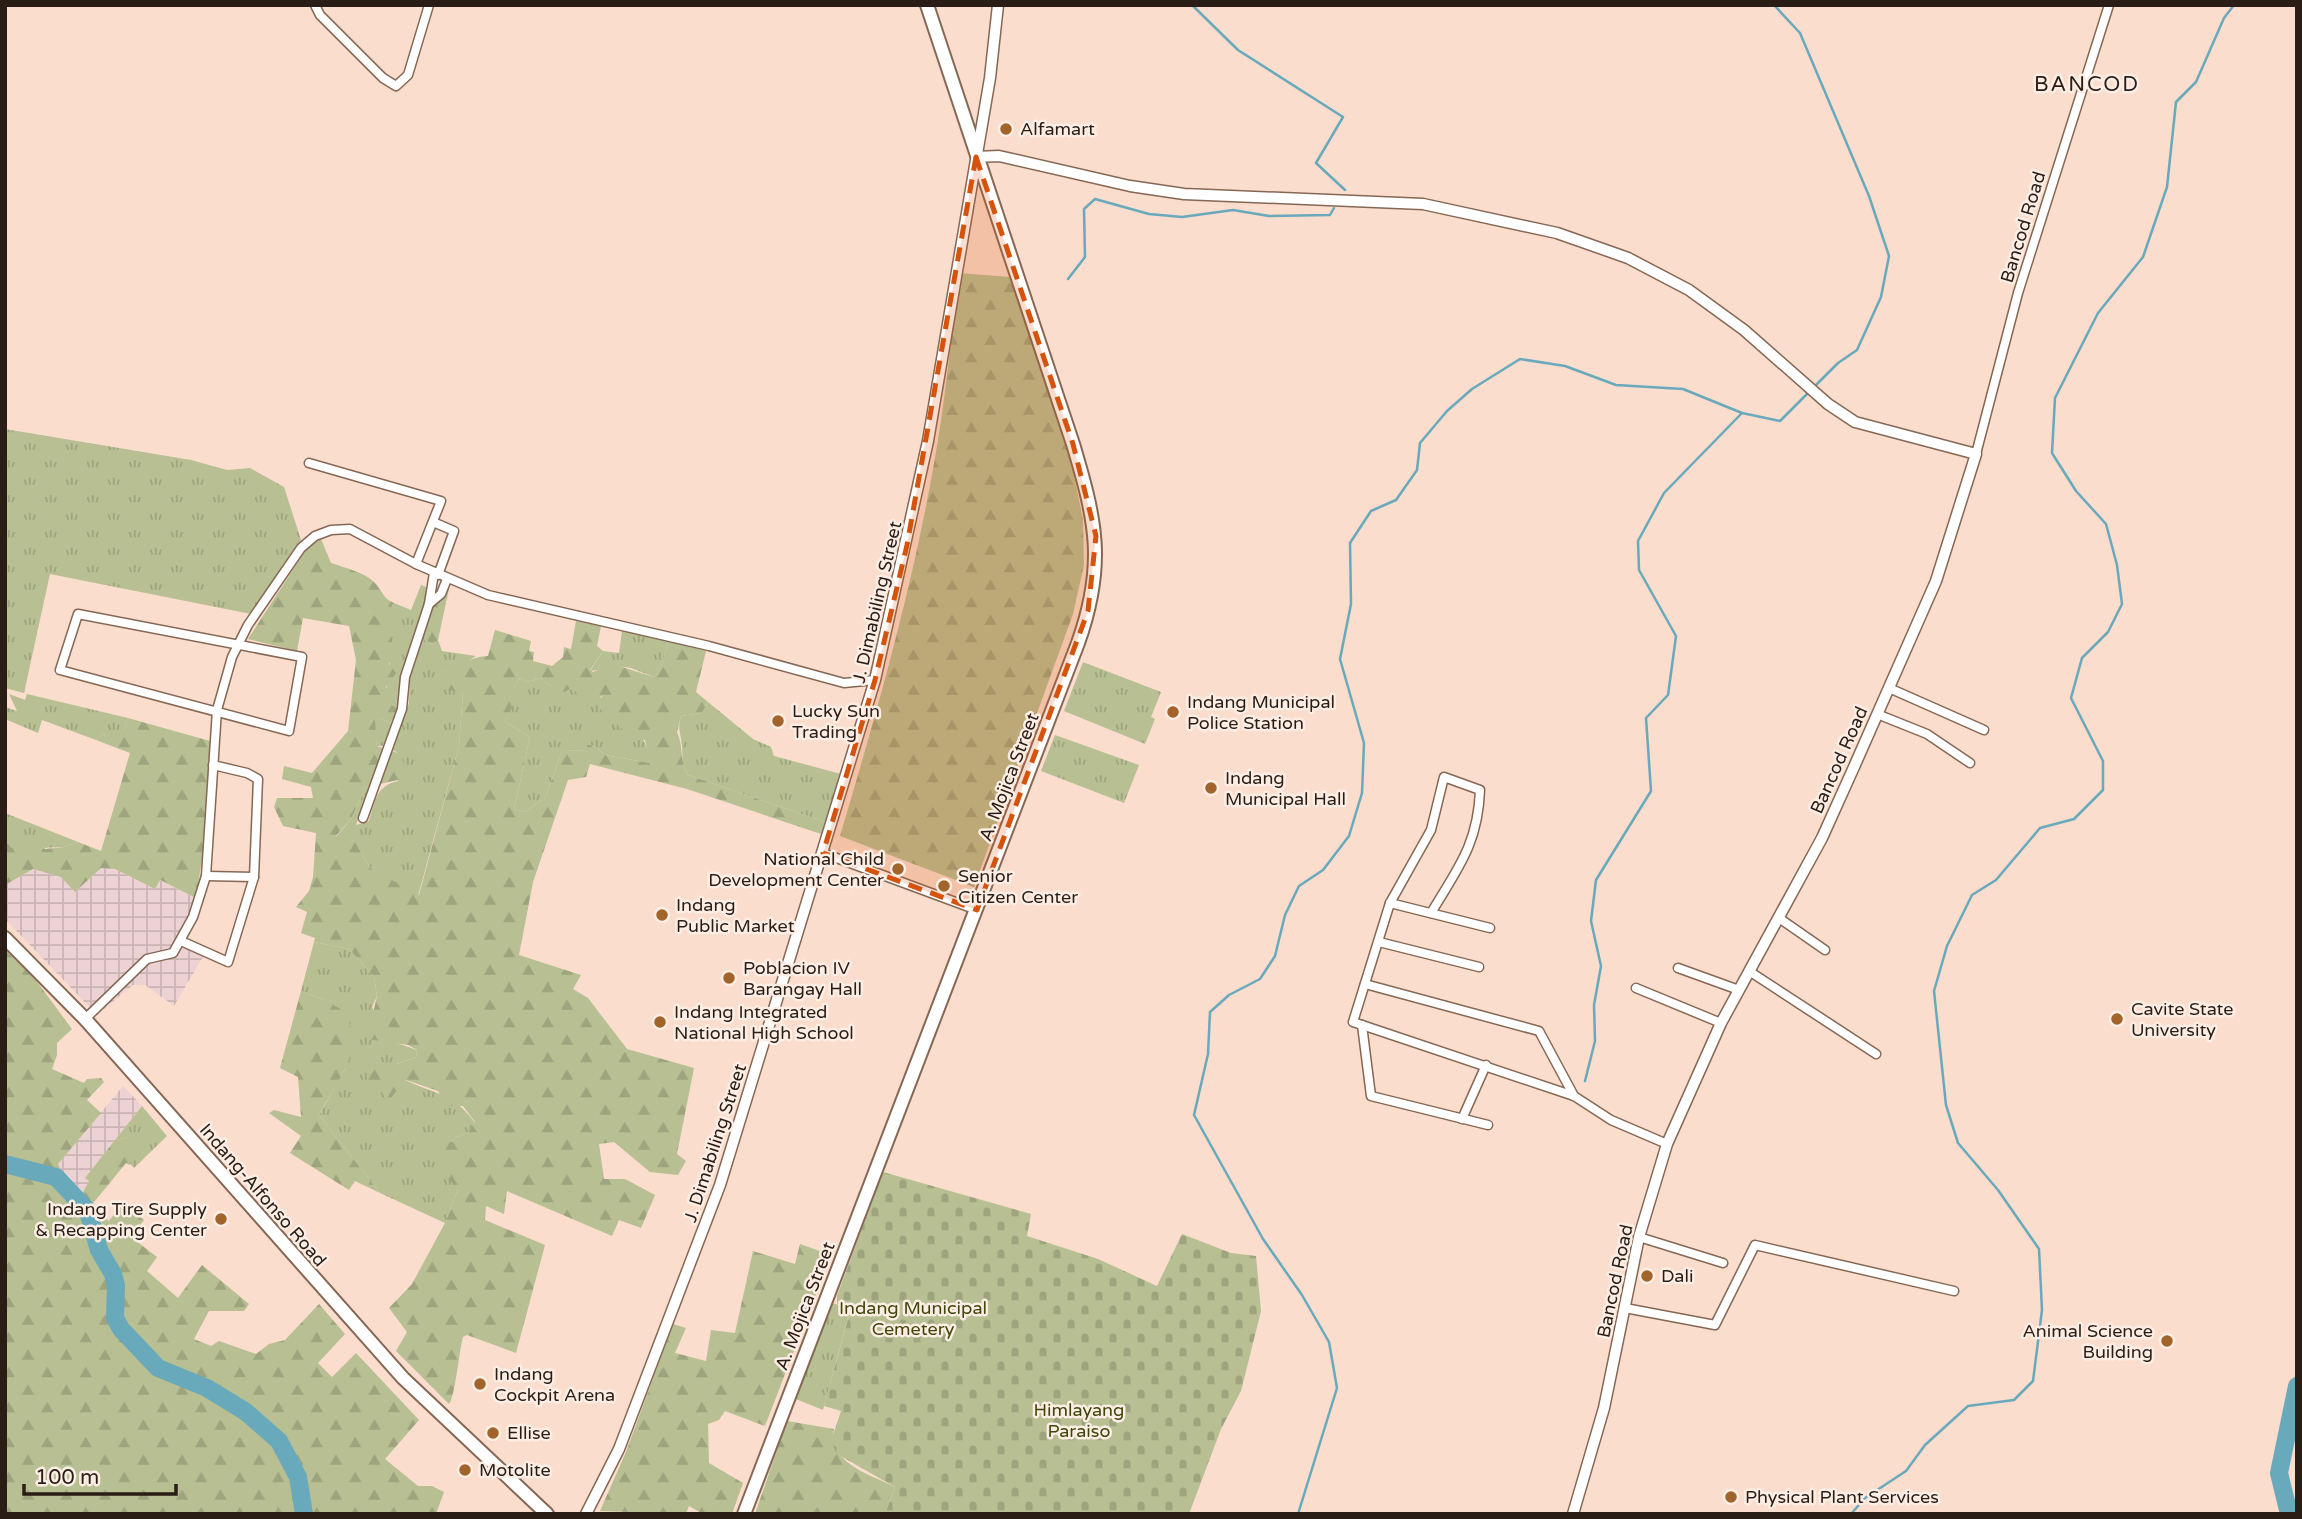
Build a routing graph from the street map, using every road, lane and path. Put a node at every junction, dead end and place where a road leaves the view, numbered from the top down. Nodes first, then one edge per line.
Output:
1 (314, 5) edge
2 (429, 5) edge
3 (927, 5) edge
4 (998, 5) edge
5 (2109, 5) edge
6 (976, 157) junction
7 (1976, 454) junction
8 (309, 463) dead end
9 (433, 522) junction
10 (416, 565) junction
11 (436, 574) junction
12 (447, 579) junction
13 (429, 604) junction
14 (237, 644) junction
15 (876, 680) junction
16 (1889, 688) junction
17 (217, 710) junction
18 (1877, 714) junction
19 (1984, 730) dead end
20 (1970, 763) dead end
21 (213, 765) junction
22 (363, 818) dead end
23 (823, 853) junction
24 (206, 876) junction
25 (254, 877) junction
26 (1390, 903) junction
27 (977, 910) junction
28 (1431, 913) junction
29 (1779, 918) junction
30 (1490, 928) dead end
31 (5, 938) edge
32 (181, 941) junction
33 (1379, 942) junction
34 (1825, 950) dead end
35 (1479, 967) dead end
36 (1678, 968) dead end
37 (1749, 971) junction
38 (1364, 984) junction
39 (1636, 988) dead end
40 (1739, 990) junction
41 (85, 1019) junction
42 (1721, 1023) junction
43 (1362, 1025) junction
44 (1876, 1054) dead end
45 (1486, 1065) junction
46 (1574, 1096) junction
47 (1462, 1119) junction
48 (1488, 1125) dead end
49 (1667, 1144) junction
50 (1639, 1237) junction
51 (1723, 1263) dead end
52 (1954, 1291) dead end
53 (1625, 1308) junction
54 (547, 1514) edge
55 (586, 1514) edge
56 (744, 1514) edge
57 (1573, 1514) edge

1 - 2 street
3 - 6 main road, A. Mojica Street
4 - 6 street, J. Dimabiling Street
5 - 7 street, Bancod Road
6 - 7 street
6 - 15 street, J. Dimabiling Street
6 - 27 main road, A. Mojica Street
7 - 16 street, Bancod Road
8 - 9 street
9 - 10 street
9 - 11 street
10 - 11 street
10 - 14 street
11 - 12 street
11 - 13 street
12 - 13 street
12 - 15 street
13 - 22 street
14 - 17 street
14 - 17 street
14 - 17 street
15 - 23 street, J. Dimabiling Street
16 - 18 street, Bancod Road
16 - 19 street
17 - 21 street
18 - 20 street
18 - 29 street, Bancod Road
21 - 24 street
21 - 25 street
23 - 27 street
23 - 55 street, J. Dimabiling Street
24 - 25 street
24 - 32 street
25 - 32 street
26 - 28 street
26 - 28 street
26 - 33 street
27 - 56 main road, A. Mojica Street
28 - 30 street
29 - 34 street
29 - 37 street, Bancod Road
31 - 41 main road, Indang-Alfonso Road
32 - 41 street
33 - 35 street
33 - 38 street
36 - 40 street
37 - 40 street, Bancod Road
37 - 44 street
38 - 43 street
38 - 46 street
39 - 42 street
40 - 42 street, Bancod Road
41 - 54 main road, Indang-Alfonso Road
42 - 49 street, Bancod Road
43 - 45 street
43 - 47 street
45 - 46 street
45 - 47 street
46 - 49 street
47 - 48 street
49 - 50 street, Bancod Road
50 - 51 street
50 - 53 street, Bancod Road
52 - 53 street
53 - 57 street, Bancod Road

